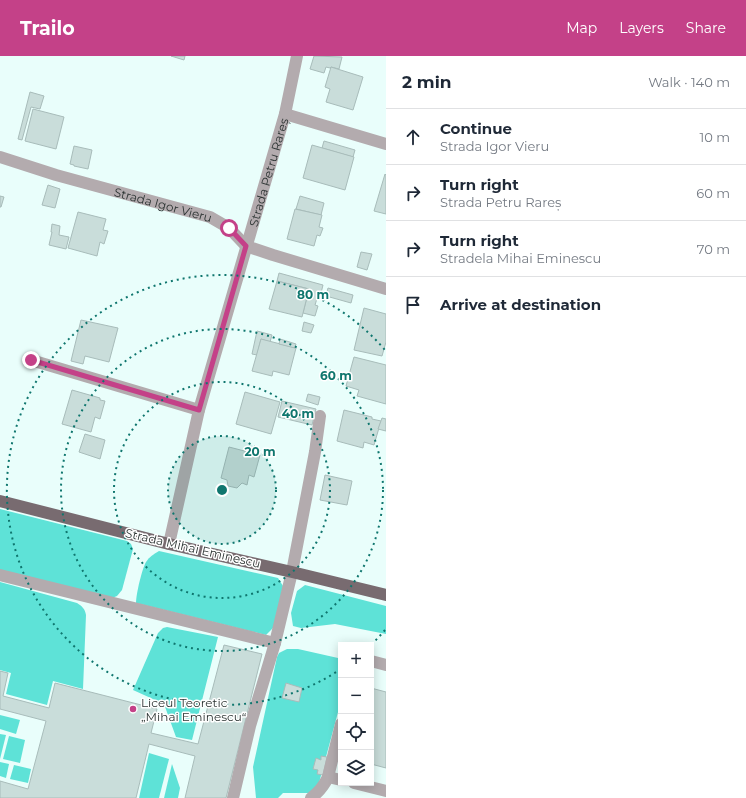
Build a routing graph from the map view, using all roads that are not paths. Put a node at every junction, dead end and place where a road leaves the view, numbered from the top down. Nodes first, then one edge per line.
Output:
1 (297, 56) edge
2 (285, 114) junction
3 (386, 144) edge
4 (0, 157) edge
5 (246, 246) junction
6 (386, 289) edge
7 (31, 360) dead end
8 (199, 410) junction
9 (320, 416) dead end
10 (0, 501) edge
11 (169, 544) junction
12 (292, 572) junction
13 (0, 575) edge
14 (386, 595) edge
15 (275, 643) junction
16 (374, 663) edge
17 (386, 665) edge
18 (338, 736) edge
19 (328, 777) junction
20 (338, 779) edge
21 (368, 786) edge
22 (386, 790) edge
23 (233, 798) edge
24 (311, 798) edge

1 - 2 street, Strada Petru Rareș
2 - 3 street
2 - 5 street, Strada Petru Rareș
4 - 5 street, Strada Igor Vieru
5 - 6 street, Strada Igor Vieru
5 - 8 street, Strada Petru Rareș
7 - 8 street
8 - 11 street, Strada Petru Rareș
9 - 12 street
10 - 11 main road, Strada Mihai Eminescu
11 - 12 main road, Strada Mihai Eminescu
12 - 14 main road, Strada Mihai Eminescu
12 - 15 street
13 - 15 street
15 - 23 street
16 - 17 street
18 - 19 street
19 - 20 street
19 - 24 street
21 - 22 street

